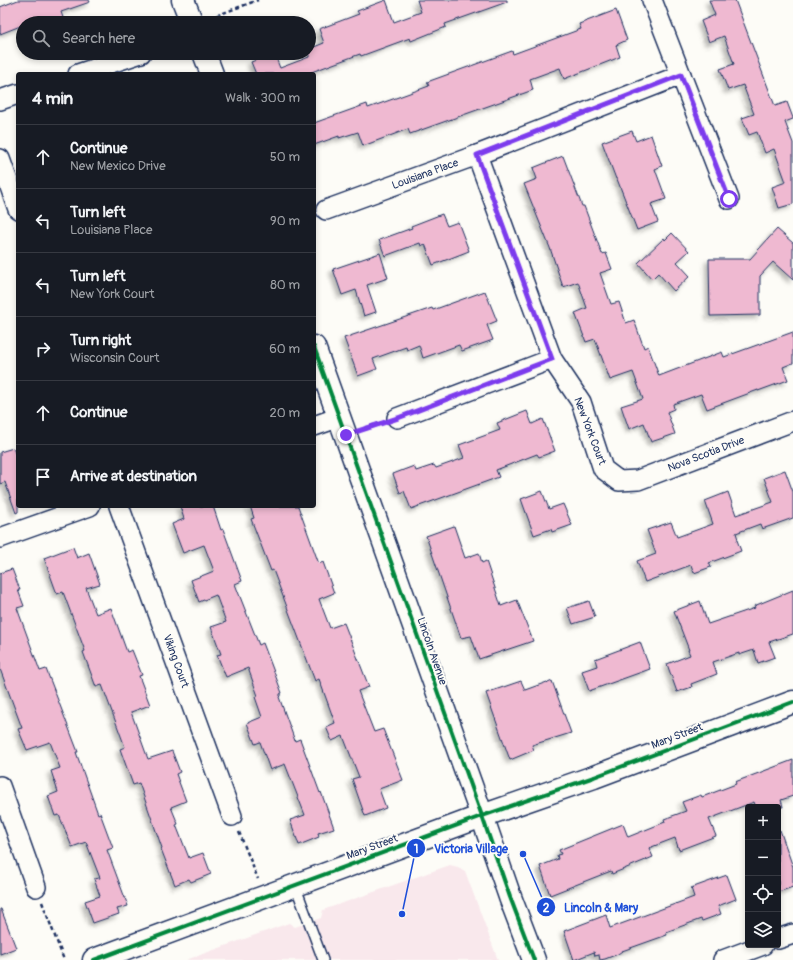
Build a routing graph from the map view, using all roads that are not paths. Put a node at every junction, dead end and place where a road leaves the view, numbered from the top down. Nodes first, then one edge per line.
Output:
1 (183, 0) edge
2 (652, 0) edge
3 (194, 16) edge
4 (119, 60) edge
5 (207, 60) edge
6 (84, 72) edge
7 (211, 72) edge
8 (681, 75) junction
9 (16, 95) edge
10 (0, 100) edge
11 (477, 155) junction
12 (0, 159) edge
13 (729, 199) dead end
14 (16, 203) edge
15 (326, 210) dead end
16 (316, 352) edge
17 (552, 359) junction
18 (398, 418) road end
19 (793, 421) edge
20 (316, 426) edge
21 (343, 426) junction
22 (618, 481) joint
23 (84, 508) edge
24 (121, 508) edge
25 (0, 538) edge
26 (793, 702) edge
27 (0, 786) edge
28 (232, 816) road end
29 (482, 816) junction
30 (295, 885) junction
31 (36, 887) road end
32 (793, 934) edge
33 (781, 939) edge
34 (755, 948) edge
35 (104, 958) edge
36 (323, 960) edge
37 (534, 960) edge
38 (723, 960) edge

1 - 3 street
2 - 8 street
4 - 6 street
5 - 7 street
8 - 11 street, Louisiana Place
8 - 13 street
9 - 10 street
11 - 15 street, Louisiana Place
11 - 17 street, New York Court
12 - 14 street
16 - 21 street, Lincoln Avenue
17 - 18 street
17 - 22 street, New York Court
19 - 22 street, Nova Scotia Drive
20 - 21 street
21 - 29 street, Lincoln Avenue
23 - 25 street
24 - 28 street, Viking Court
26 - 29 street, Mary Street
27 - 31 street
29 - 30 street, Mary Street
29 - 37 street, Lincoln Avenue
30 - 35 street, Mary Street
30 - 36 lane
32 - 33 street
34 - 38 street

